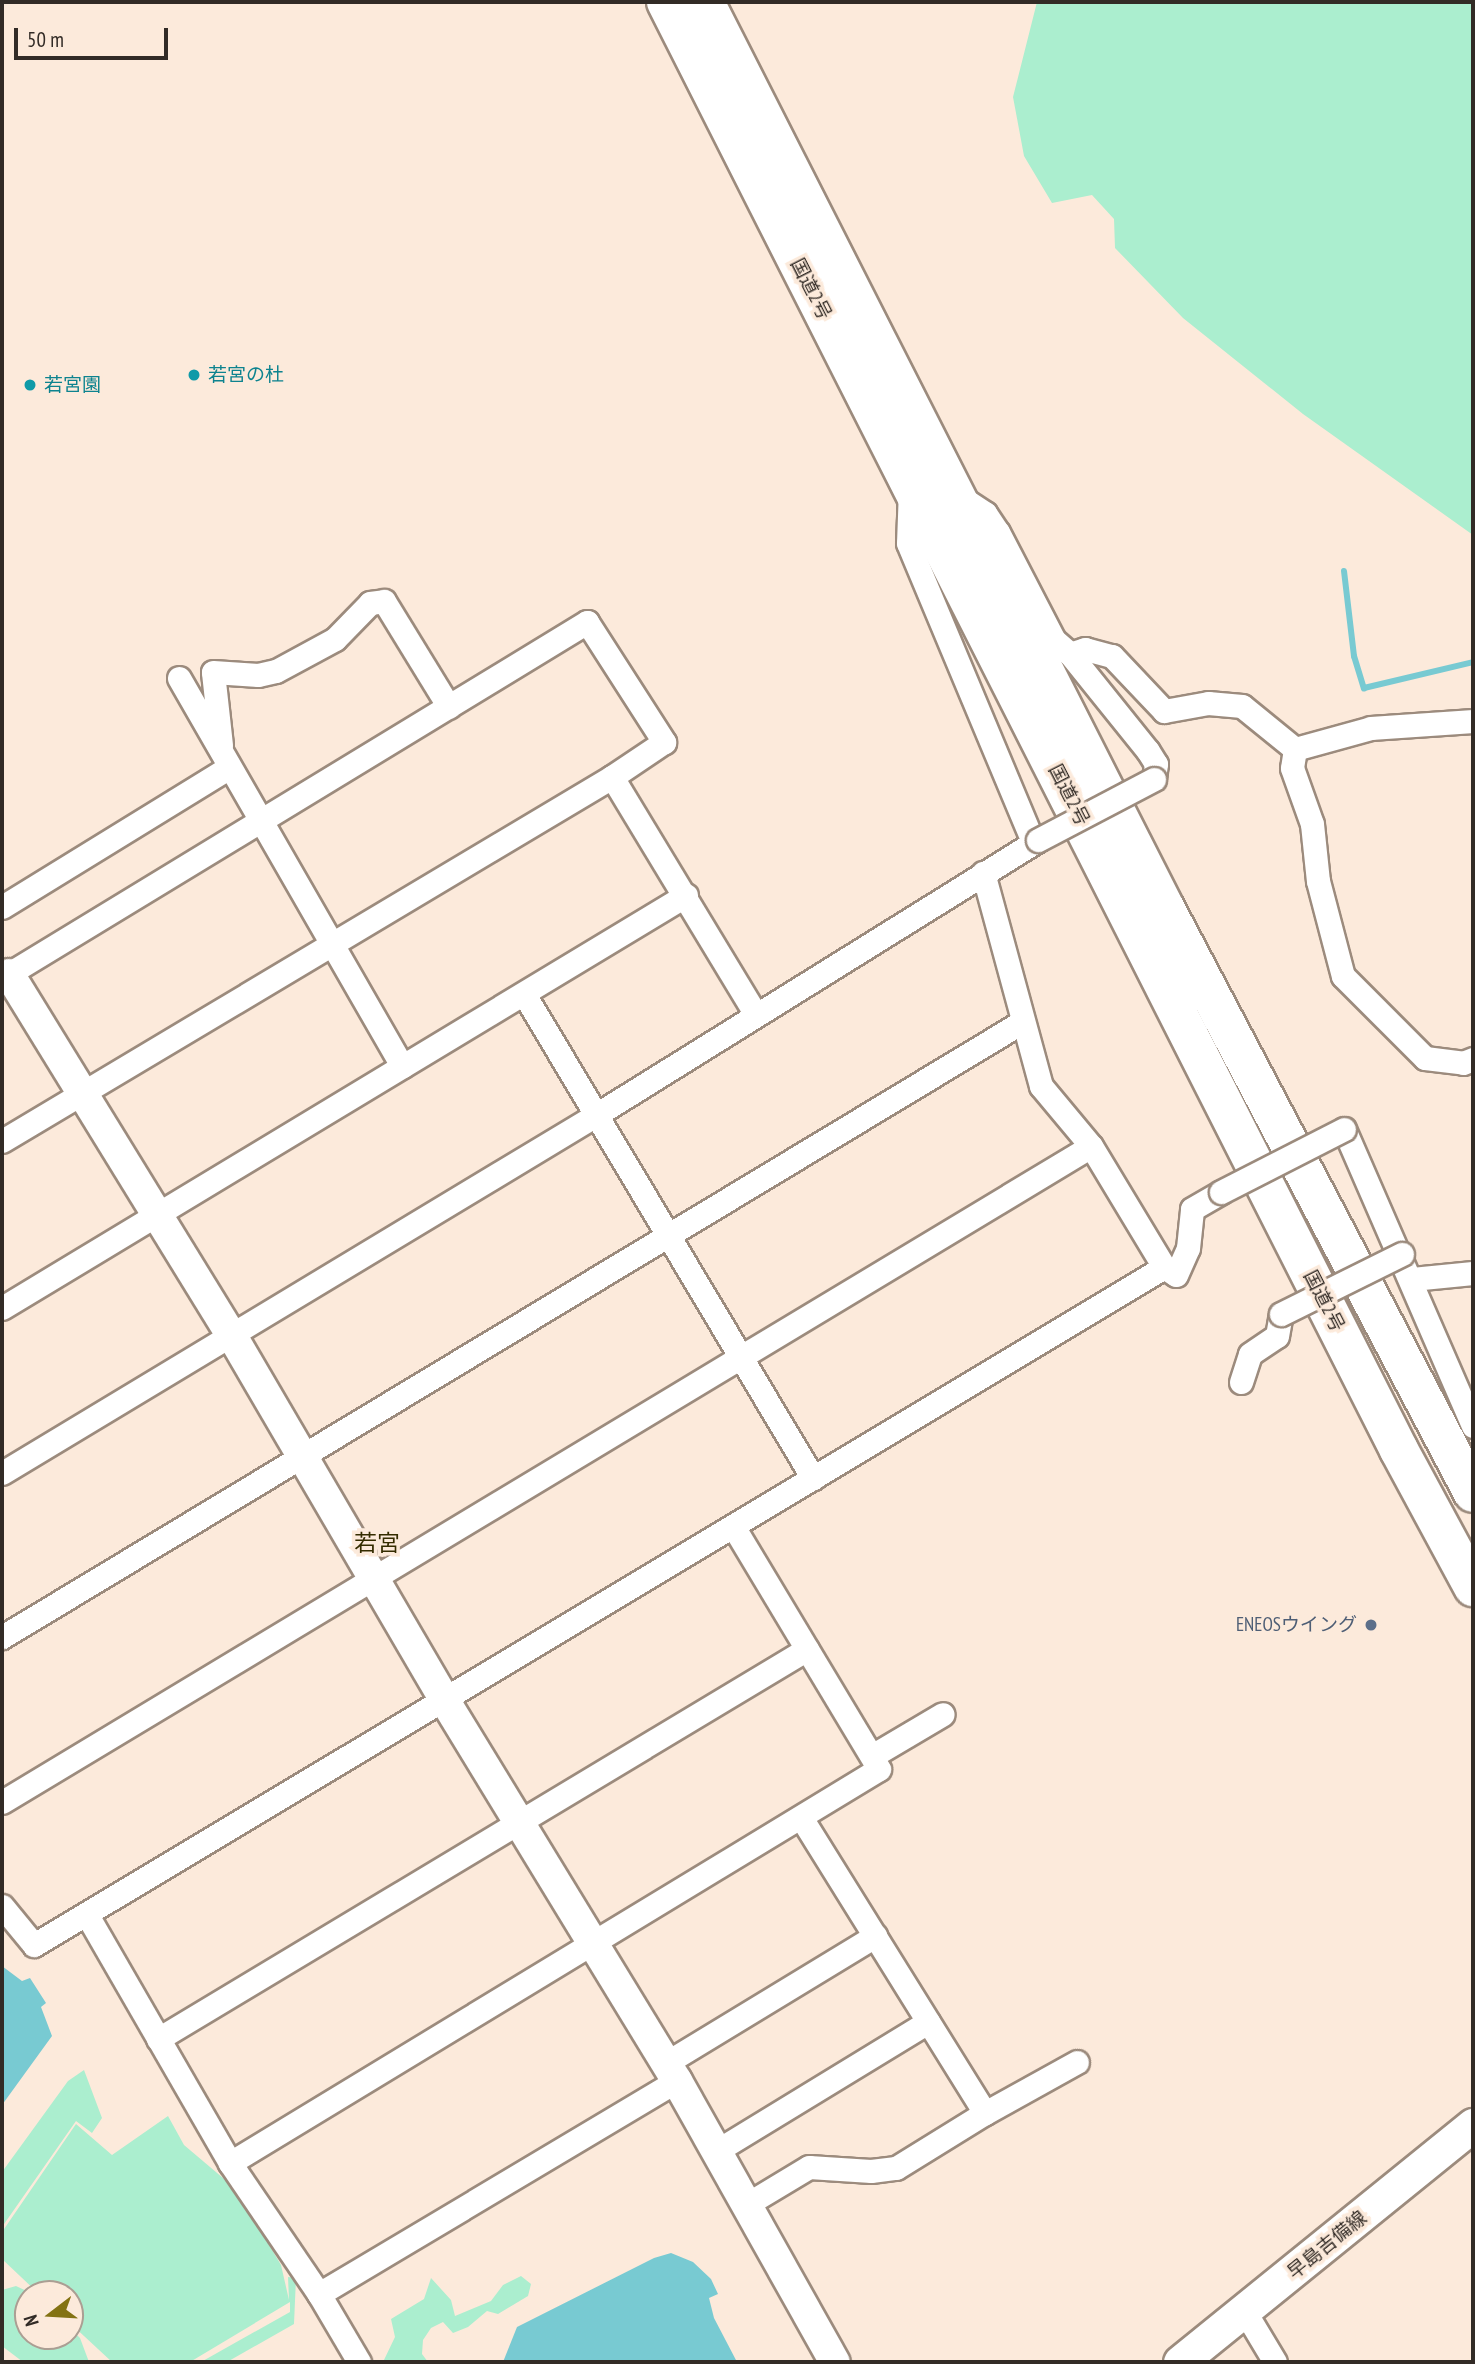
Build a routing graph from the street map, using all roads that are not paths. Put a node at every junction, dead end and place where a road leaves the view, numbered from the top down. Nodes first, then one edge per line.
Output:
1 (666, 2) edge
2 (705, 2) edge
3 (911, 486) junction
4 (959, 496) junction
5 (1070, 653) junction
6 (178, 678) dead end
7 (449, 707) junction
8 (1473, 721) edge
9 (1295, 749) junction
10 (224, 758) junction
11 (612, 777) junction
12 (258, 823) junction
13 (1035, 841) junction
14 (983, 873) junction
15 (686, 895) junction
16 (2, 907) edge
17 (330, 944) junction
18 (4, 972) edge
19 (524, 994) junction
20 (757, 1015) junction
21 (1022, 1022) junction
22 (1473, 1059) edge
23 (402, 1066) junction
24 (82, 1093) junction
25 (596, 1115) junction
26 (2, 1141) edge
27 (1091, 1146) junction
28 (156, 1215) junction
29 (669, 1234) junction
30 (1402, 1254) junction
31 (1164, 1267) junction
32 (1473, 1273) edge
33 (1412, 1279) junction
34 (2, 1308) edge
35 (232, 1336) junction
36 (741, 1357) junction
37 (1241, 1382) dead end
38 (1473, 1426) edge
39 (303, 1456) junction
40 (2, 1473) edge
41 (813, 1479) junction
42 (1473, 1492) edge
43 (734, 1529) junction
44 (374, 1578) junction
45 (1473, 1587) edge
46 (2, 1637) edge
47 (807, 1649) junction
48 (445, 1700) junction
49 (943, 1714) dead end
50 (872, 1756) junction
51 (2, 1802) edge
52 (802, 1819) junction
53 (520, 1823) junction
54 (2, 1906) edge
55 (87, 1915) junction
56 (875, 1936) junction
57 (594, 1942) junction
58 (928, 2022) junction
59 (158, 2039) junction
60 (1077, 2062) dead end
61 (671, 2072) junction
62 (985, 2113) junction
63 (1473, 2125) edge
64 (718, 2150) junction
65 (230, 2163) junction
66 (749, 2203) junction
67 (319, 2294) junction
68 (1245, 2312) junction
69 (359, 2362) edge
70 (835, 2362) edge
71 (1180, 2362) edge
72 (1275, 2362) edge

1 - 3 highway, 国道2号
2 - 4 highway, 国道2号
3 - 13 street
3 - 45 highway, 国道2号
4 - 5 street
4 - 42 highway, 国道2号
5 - 9 street
5 - 13 street, bridge
6 - 10 street
7 - 10 street
7 - 11 street
7 - 12 street
8 - 9 street
9 - 22 street
10 - 12 street
10 - 16 street
11 - 15 street
11 - 17 street
12 - 17 street
12 - 18 street
13 - 14 street
14 - 20 street
14 - 21 street
15 - 19 street
15 - 20 street
17 - 23 street
17 - 24 street
18 - 24 street
19 - 23 street
19 - 25 street
20 - 25 street
21 - 27 street
21 - 29 street
23 - 28 street
24 - 26 street
24 - 28 street
25 - 29 street
25 - 35 street
27 - 31 street
27 - 36 street
28 - 34 street
28 - 35 street
29 - 36 street
29 - 39 street
30 - 31 street, bridge
30 - 33 street
30 - 37 street, bridge
31 - 41 street
32 - 33 street
33 - 38 street
35 - 39 street
35 - 40 street
36 - 41 street
36 - 44 street
39 - 44 street
39 - 46 street
41 - 43 street
43 - 47 street
43 - 48 street
44 - 48 street
44 - 51 street
47 - 50 street
47 - 53 street
48 - 53 street
48 - 55 street
49 - 50 street
50 - 52 street
52 - 56 street
52 - 57 street
53 - 57 street
53 - 59 street
54 - 55 street
55 - 59 street
56 - 58 street
56 - 61 street
57 - 61 street
57 - 65 street
58 - 62 street
58 - 64 street
59 - 65 street
60 - 62 street
61 - 64 street
61 - 67 street
62 - 66 street
63 - 68 main road, 早島吉備線
64 - 66 street
65 - 67 street
66 - 70 street
67 - 69 street
68 - 71 main road, 早島吉備線
68 - 72 street

